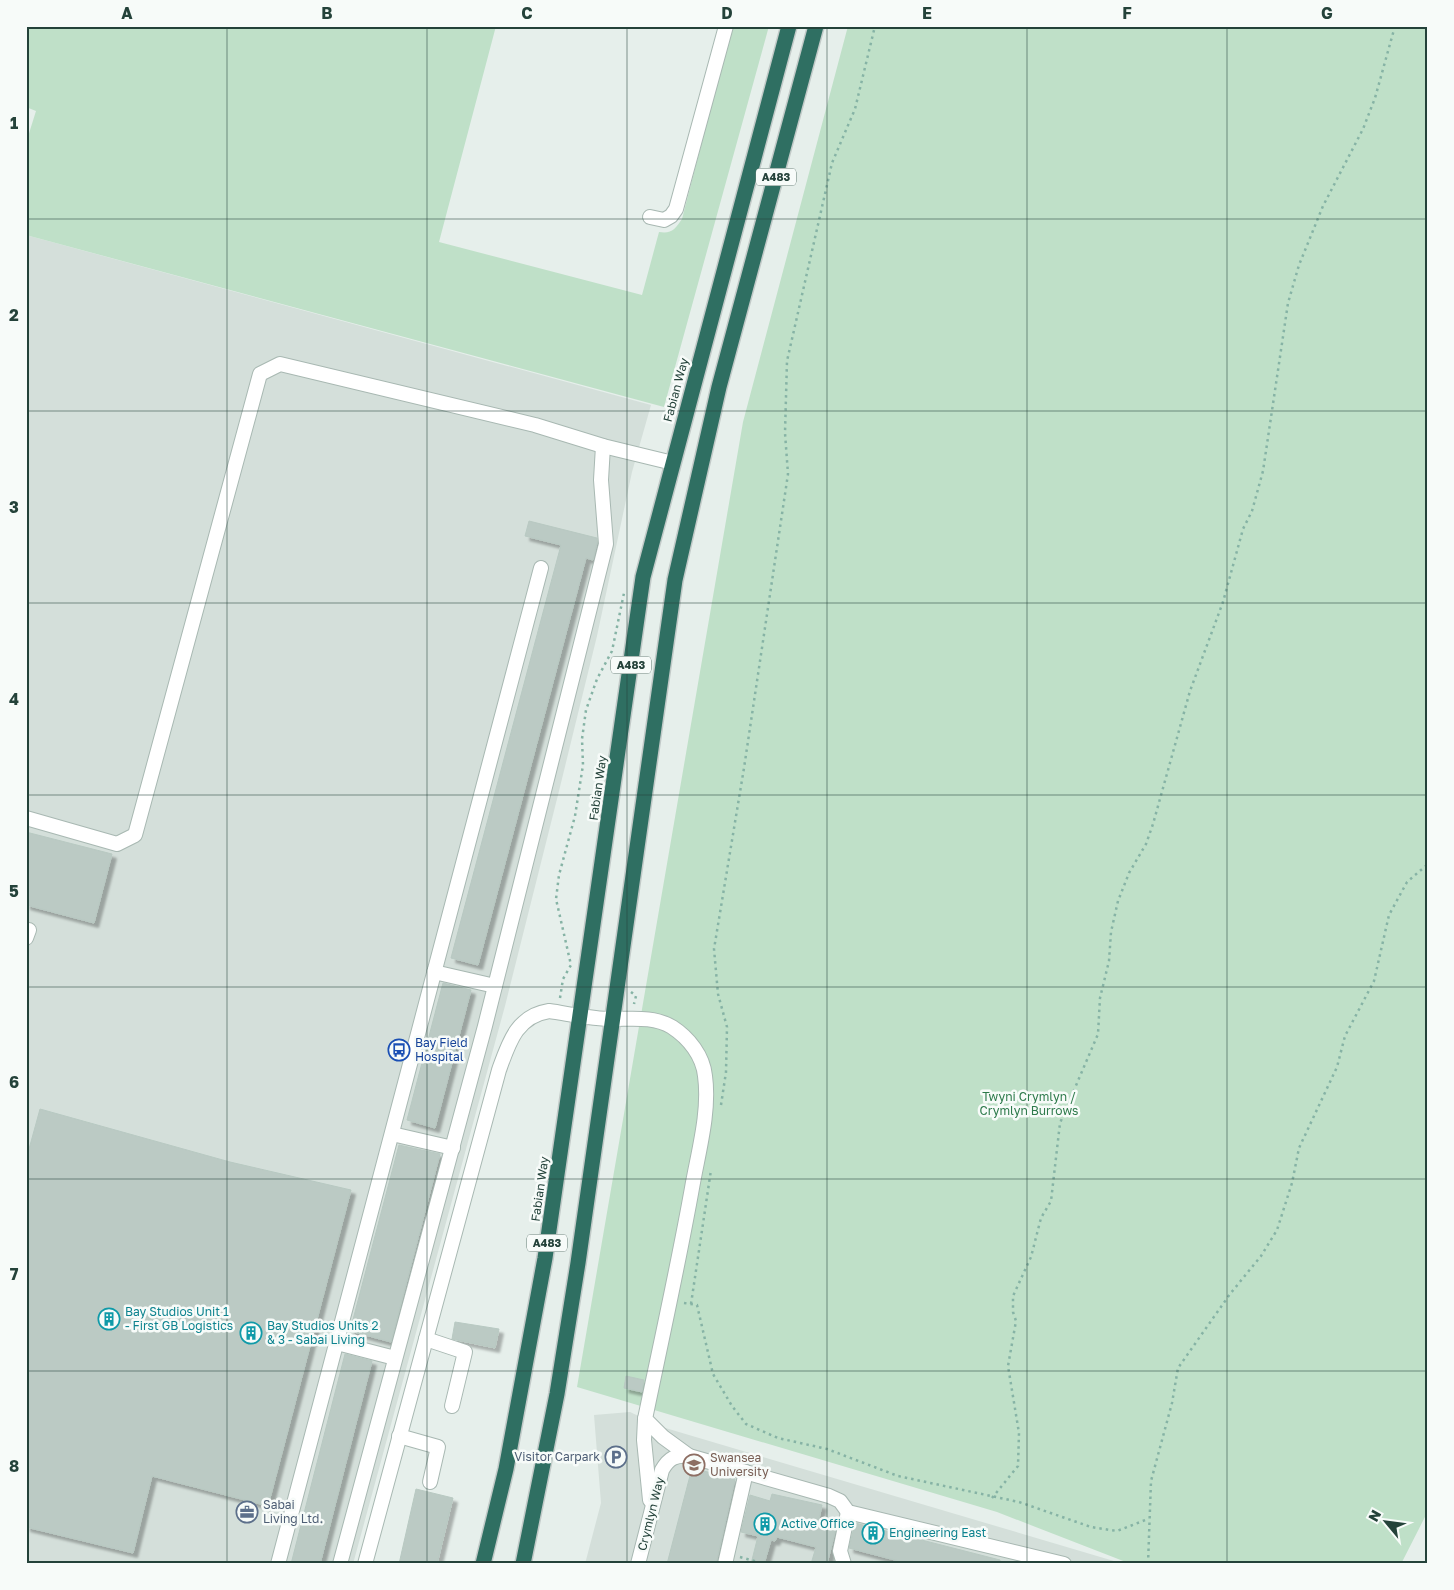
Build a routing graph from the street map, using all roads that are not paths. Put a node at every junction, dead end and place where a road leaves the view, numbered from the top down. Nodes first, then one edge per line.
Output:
1 (726, 26) edge
2 (788, 26) edge
3 (816, 26) edge
4 (650, 217) dead end
5 (603, 446) junction
6 (673, 463) junction
7 (541, 568) dead end
8 (26, 818) edge
9 (434, 972) junction
10 (495, 986) junction
11 (580, 1016) junction
12 (613, 1019) junction
13 (392, 1134) junction
14 (453, 1148) junction
15 (426, 1339) junction
16 (337, 1343) junction
17 (396, 1358) junction
18 (452, 1406) dead end
19 (645, 1419) junction
20 (399, 1436) junction
21 (689, 1456) junction
22 (746, 1472) junction
23 (430, 1482) dead end
24 (652, 1512) junction
25 (853, 1513) junction
26 (726, 1559) edge
27 (278, 1564) edge
28 (340, 1564) edge
29 (365, 1564) edge
30 (483, 1564) edge
31 (524, 1564) edge
32 (638, 1564) edge
33 (844, 1564) edge
34 (1064, 1564) edge

1 - 4 street
2 - 6 highway, Fabian Way / A483
3 - 12 highway, A483
5 - 6 street
5 - 8 street
5 - 10 street
6 - 11 highway, Fabian Way / A483
7 - 9 street
9 - 10 street
9 - 13 street
10 - 14 street
11 - 12 street
11 - 15 street
11 - 30 highway, Fabian Way / A483
12 - 19 street
12 - 31 highway, A483
13 - 14 street
13 - 16 street
14 - 17 street
15 - 18 street
15 - 20 street
16 - 17 street
16 - 27 street
17 - 28 street
19 - 21 street
19 - 24 street
20 - 23 street
20 - 29 street
21 - 22 street
21 - 24 street, Crymlyn Way
22 - 25 street
22 - 26 street
24 - 32 street, Crymlyn Way
25 - 33 street
25 - 34 street

